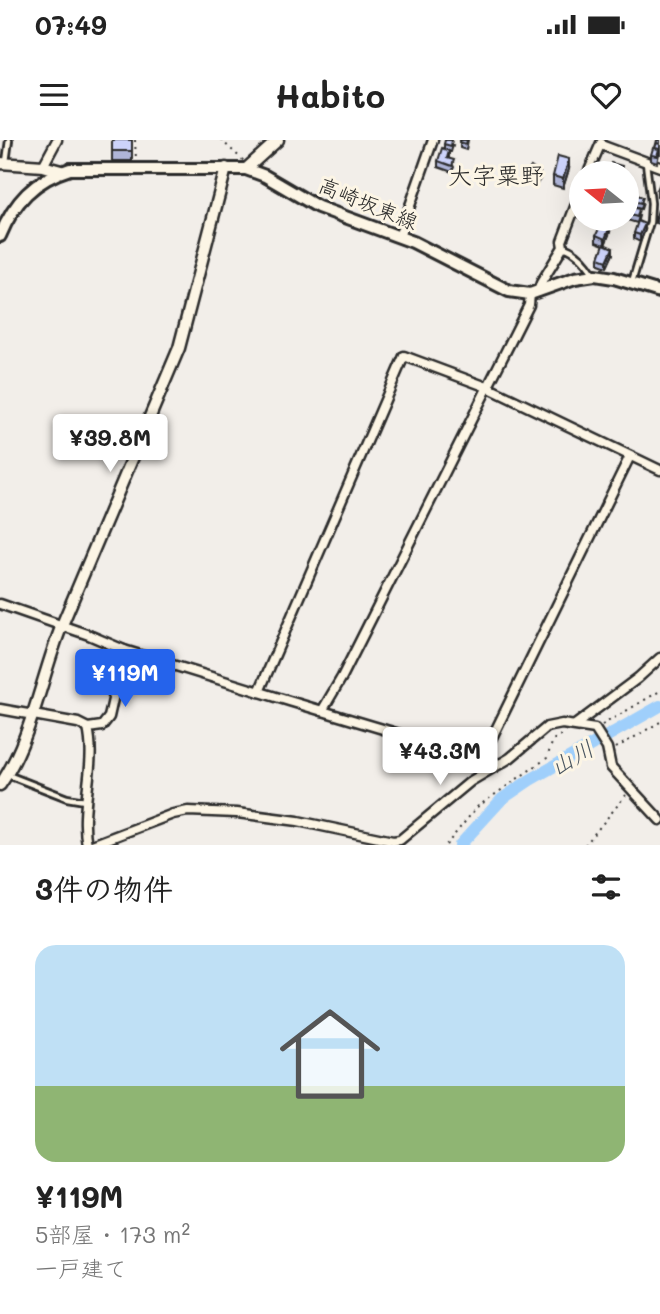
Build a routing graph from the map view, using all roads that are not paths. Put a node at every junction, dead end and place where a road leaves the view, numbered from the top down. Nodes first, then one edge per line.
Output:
1 (9, 140) edge
2 (57, 140) edge
3 (278, 140) edge
4 (433, 140) edge
5 (602, 143) edge
6 (594, 161) edge
7 (3, 163) edge
8 (646, 163) junction
9 (43, 166) junction
10 (660, 167) edge
11 (226, 168) junction
12 (246, 169) junction
13 (61, 171) junction
14 (569, 223) edge
15 (0, 236) edge
16 (398, 237) junction
17 (563, 247) junction
18 (595, 275) junction
19 (631, 283) junction
20 (660, 292) edge
21 (534, 293) junction
22 (487, 387) junction
23 (630, 456) junction
24 (660, 470) edge
25 (0, 604) edge
26 (62, 625) junction
27 (124, 650) junction
28 (660, 658) edge
29 (259, 692) junction
30 (0, 709) edge
31 (321, 711) junction
32 (32, 716) junction
33 (575, 725) junction
34 (88, 728) junction
35 (482, 758) junction
36 (500, 764) junction
37 (7, 775) junction
38 (0, 785) edge
39 (86, 801) junction
40 (660, 820) edge
41 (87, 845) edge
42 (92, 845) edge

1 - 7 lane
2 - 9 street
3 - 12 street
4 - 16 street
5 - 6 street
5 - 8 street
7 - 9 street
8 - 10 street
8 - 19 lane
9 - 13 street
11 - 12 main road, 高崎坂東線
11 - 13 main road, 高崎坂東線
11 - 26 street
12 - 16 main road, 高崎坂東線
13 - 15 main road, 高崎坂東線
14 - 17 street
16 - 21 main road, 高崎坂東線
17 - 18 lane
17 - 21 street
18 - 19 main road
18 - 21 main road
19 - 20 main road
21 - 22 street
22 - 23 street
22 - 29 street
22 - 31 street
23 - 24 street
23 - 35 street
25 - 26 street
26 - 27 street
26 - 32 street
27 - 29 street
27 - 34 street
28 - 33 street
29 - 31 street
30 - 32 street
31 - 35 street
32 - 34 street
32 - 37 street
33 - 36 street
33 - 40 street
34 - 39 street
35 - 36 street
36 - 42 street
37 - 38 street
37 - 39 lane
39 - 41 street

